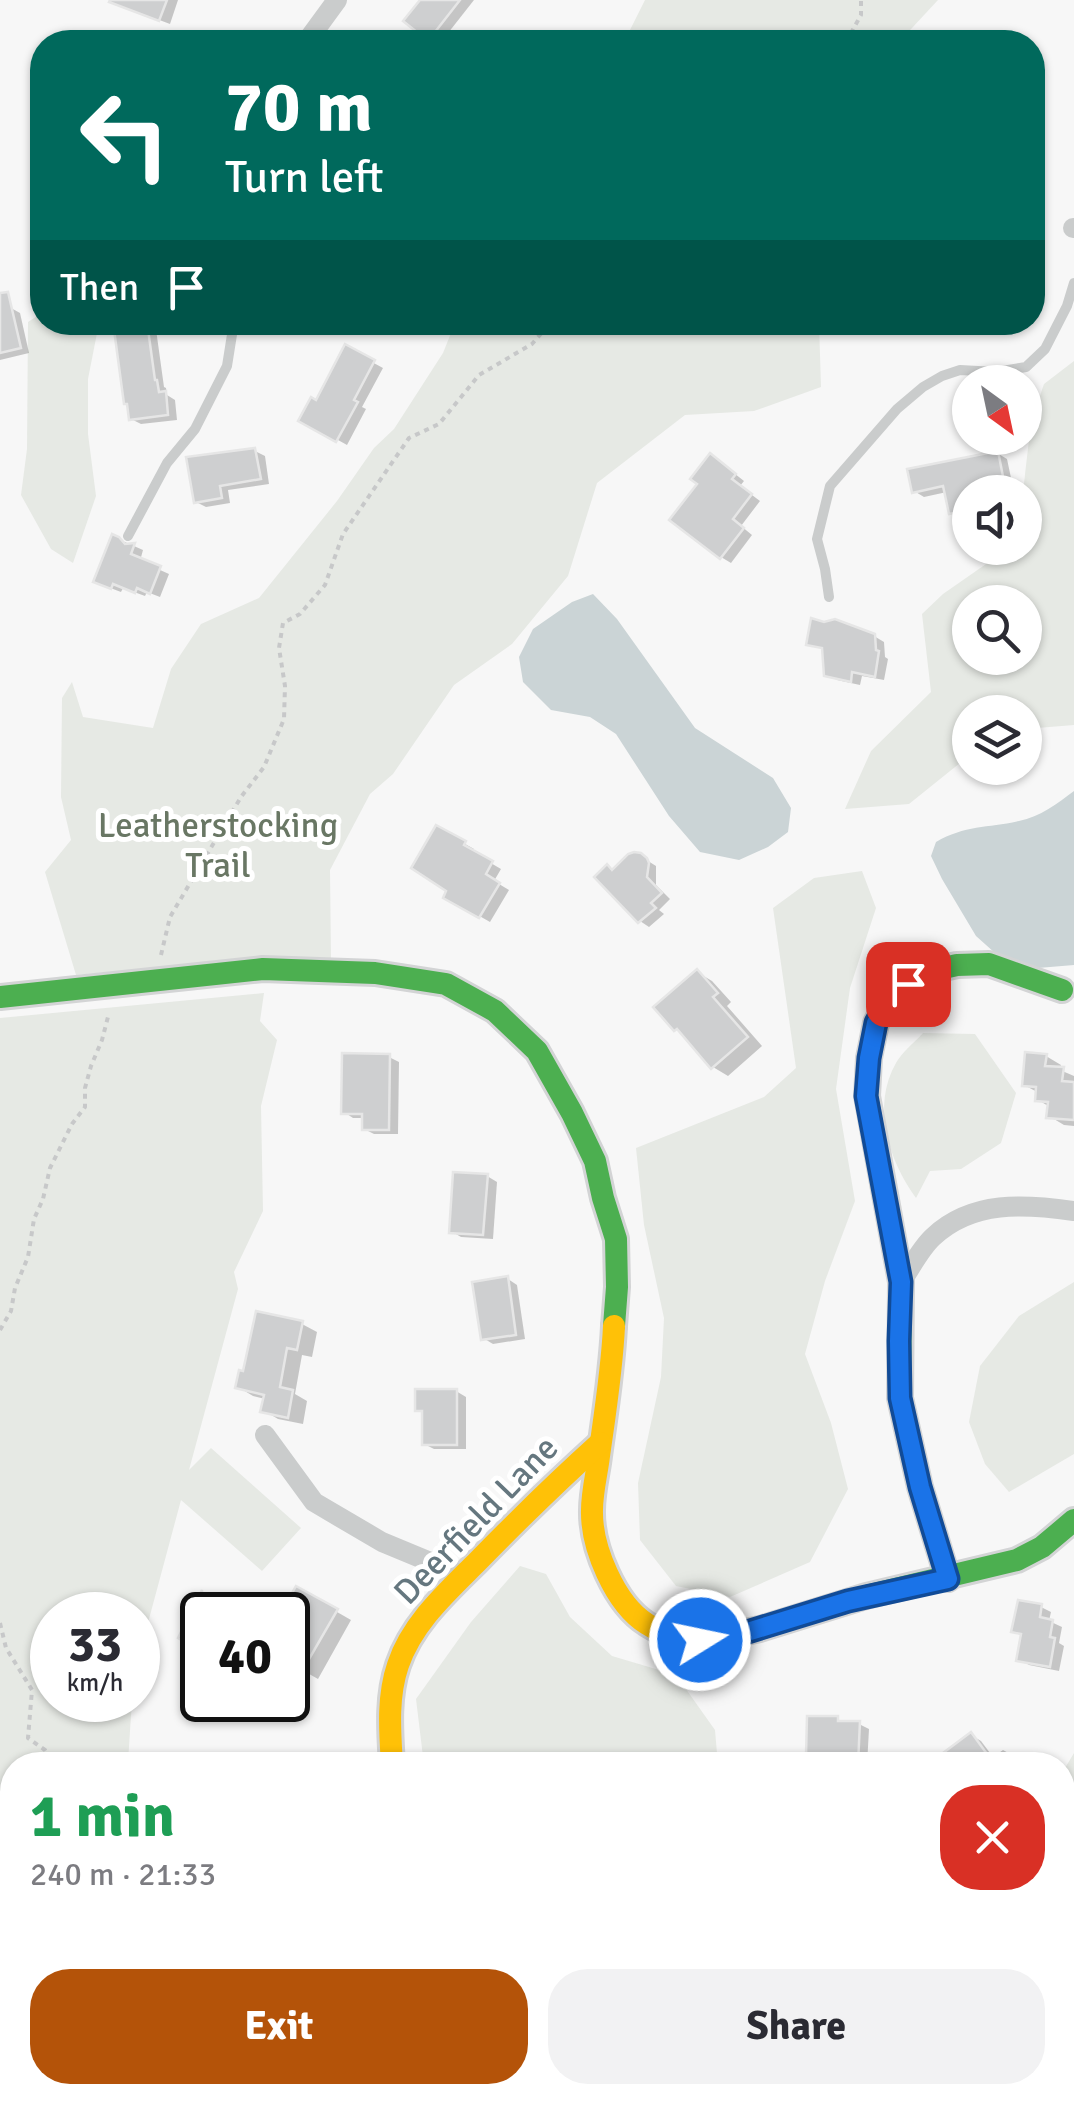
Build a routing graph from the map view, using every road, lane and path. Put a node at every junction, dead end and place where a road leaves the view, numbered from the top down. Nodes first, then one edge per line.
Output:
1 (337, 0) edge
2 (860, 0) edge
3 (316, 30) edge
4 (853, 30) edge
5 (1074, 283) edge
6 (232, 335) edge
7 (540, 335) edge
8 (128, 536) dead end
9 (829, 596) dead end
10 (159, 962) dead end
11 (1062, 990) dead end
12 (0, 997) edge
13 (111, 1004) dead end
14 (1074, 1211) edge
15 (901, 1282) junction
16 (0, 1330) edge
17 (265, 1434) dead end
18 (600, 1442) junction
19 (1074, 1520) edge
20 (464, 1576) junction
21 (948, 1579) junction
22 (0, 1623) edge
23 (46, 1752) edge
24 (391, 1752) edge

1 - 3 street
2 - 4 path
5 - 9 lane
6 - 8 lane
7 - 10 path
11 - 15 street
12 - 18 street
13 - 16 path
14 - 15 street
15 - 21 street
17 - 20 street
18 - 20 street, Deerfield Lane
18 - 21 street
19 - 21 street
20 - 24 street, Deerfield Lane
22 - 23 path

